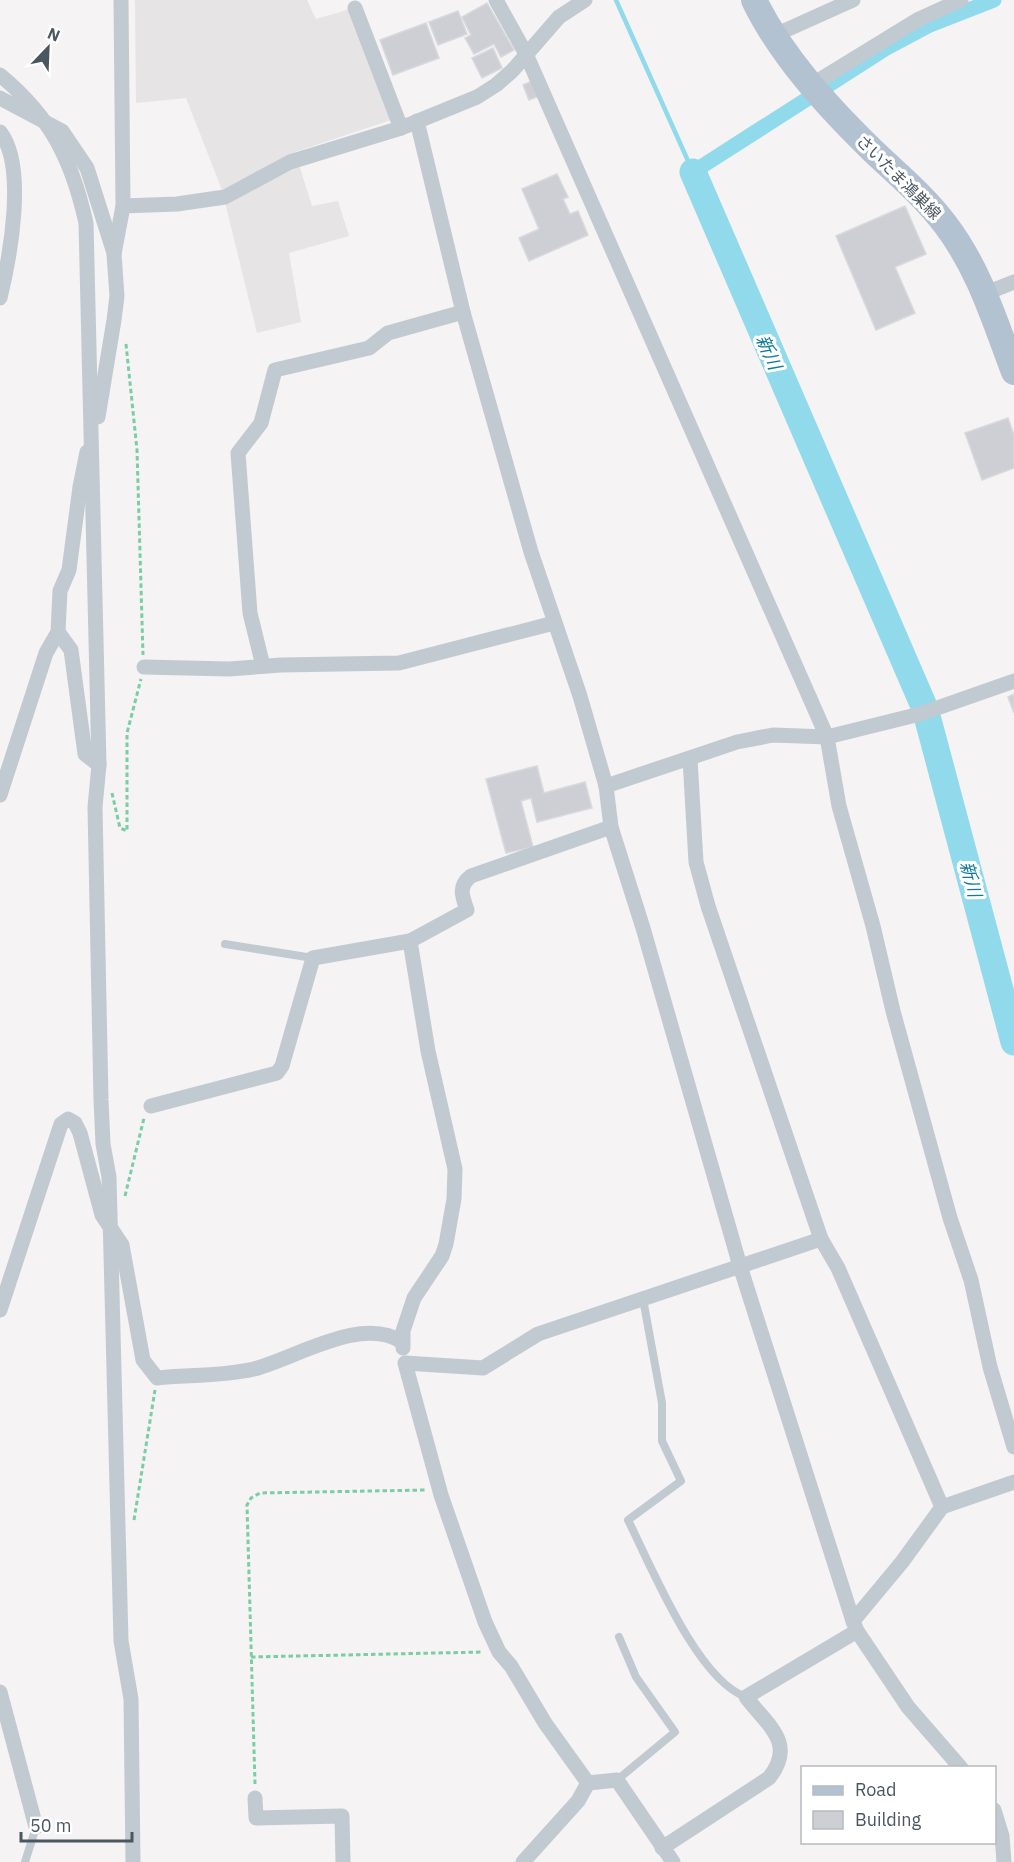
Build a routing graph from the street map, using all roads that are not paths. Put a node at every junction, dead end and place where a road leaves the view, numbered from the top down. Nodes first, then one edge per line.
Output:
1 (121, 0) edge
2 (496, 0) edge
3 (585, 0) edge
4 (754, 0) edge
5 (853, 0) edge
6 (961, 0) edge
7 (354, 8) dead end
8 (775, 35) junction
9 (526, 54) junction
10 (0, 75) edge
11 (813, 84) junction
12 (0, 98) edge
13 (417, 121) junction
14 (48, 122) junction
15 (401, 128) junction
16 (0, 132) edge
17 (123, 206) junction
18 (114, 254) junction
19 (1014, 282) edge
20 (984, 294) junction
21 (0, 298) edge
22 (463, 312) junction
23 (1014, 372) edge
24 (93, 429) junction
25 (554, 623) junction
26 (58, 632) junction
27 (263, 666) junction
28 (144, 667) road end
29 (1014, 681) edge
30 (826, 737) junction
31 (690, 759) junction
32 (99, 765) junction
33 (606, 786) junction
34 (0, 795) edge
35 (611, 827) junction
36 (410, 941) junction
37 (225, 944) dead end
38 (313, 958) junction
39 (151, 1106) road end
40 (111, 1231) junction
41 (821, 1239) junction
42 (740, 1266) junction
43 (643, 1299) junction
44 (0, 1310) edge
45 (402, 1342) junction
46 (405, 1363) junction
47 (1014, 1447) edge
48 (1014, 1482) edge
49 (942, 1507) junction
50 (855, 1626) junction
51 (619, 1637) dead end
52 (0, 1692) edge
53 (746, 1697) junction
54 (960, 1766) edge
55 (617, 1780) junction
56 (588, 1783) junction
57 (255, 1798) road end
58 (996, 1813) edge
59 (36, 1827) joint
60 (1008, 1831) edge
61 (663, 1848) junction
62 (25, 1862) edge
63 (133, 1862) edge
64 (343, 1862) edge
65 (523, 1862) edge
66 (673, 1862) edge
67 (1004, 1862) edge

1 - 17 street
2 - 9 street
3 - 9 street
4 - 8 main road, さいたま鴻巣線
5 - 8 street
6 - 11 street
7 - 15 street
8 - 11 main road, さいたま鴻巣線
9 - 13 street
9 - 30 street
10 - 14 street
11 - 20 main road, さいたま鴻巣線
12 - 14 street
13 - 15 street
13 - 22 street
14 - 18 street
14 - 24 street
15 - 17 street
16 - 21 street
17 - 18 street
18 - 24 street
19 - 20 street
20 - 23 main road, さいたま鴻巣線
22 - 25 street
22 - 27 street
24 - 26 street
24 - 32 street
25 - 27 street
25 - 33 street
26 - 32 street
26 - 34 street
27 - 28 street
29 - 30 street
30 - 31 street
30 - 47 street
31 - 33 street
31 - 41 street
32 - 40 street
33 - 35 street
35 - 36 street
35 - 42 street
36 - 38 street
36 - 45 street
37 - 38 lane
38 - 39 street
40 - 44 street
40 - 45 street
40 - 63 street
41 - 42 street
41 - 49 street
42 - 43 street
42 - 50 street
43 - 46 street
43 - 53 lane
45 - 46 street
46 - 56 street
48 - 49 street
49 - 50 street
50 - 53 street
50 - 54 street
51 - 55 lane
52 - 59 street
53 - 61 street
55 - 56 street
55 - 61 street
56 - 65 street
57 - 64 street
58 - 60 street
59 - 62 lane
60 - 67 street
61 - 66 street

